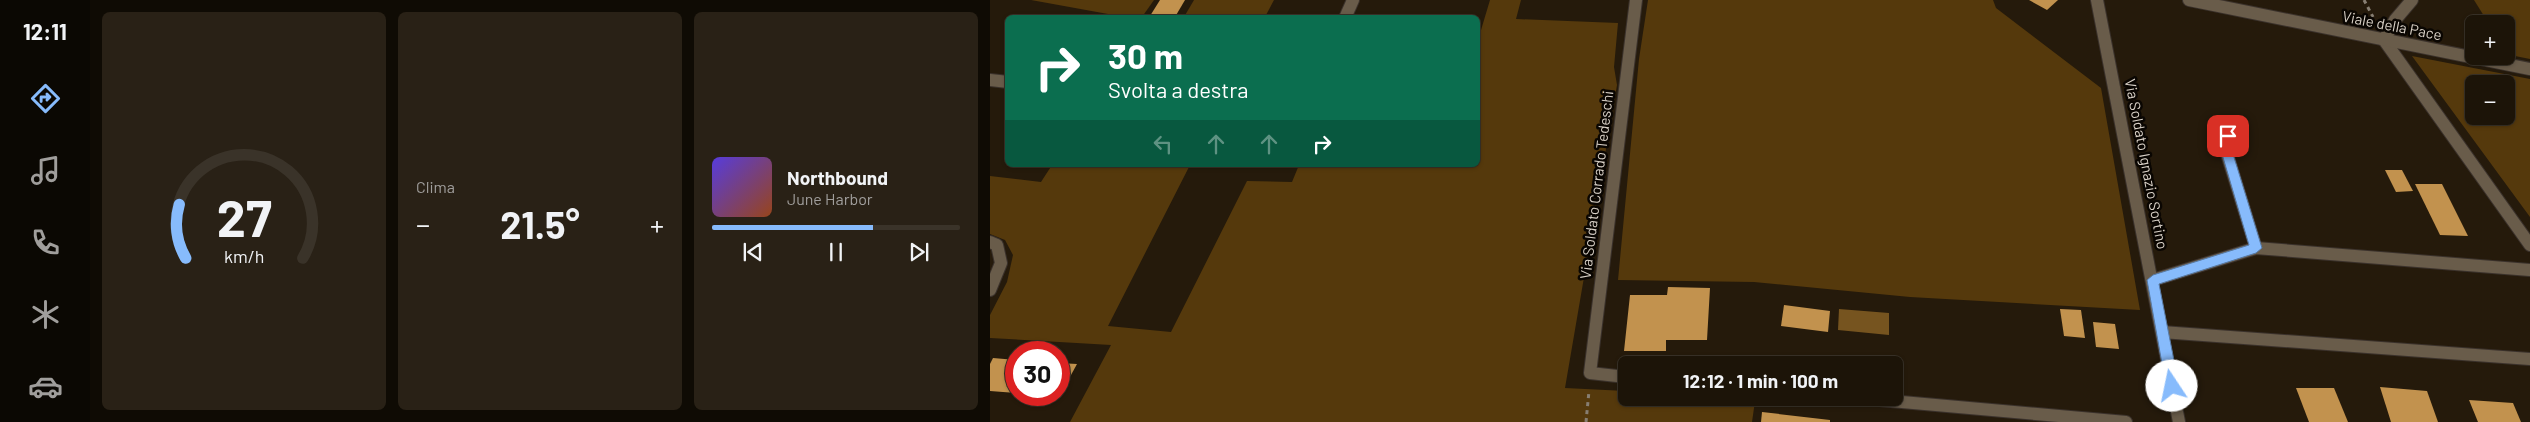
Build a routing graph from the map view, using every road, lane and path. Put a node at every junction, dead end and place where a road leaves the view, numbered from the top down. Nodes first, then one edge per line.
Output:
1 (1353, 0) edge
2 (1636, 0) edge
3 (2097, 0) edge
4 (2189, 0) edge
5 (2412, 0) edge
6 (2223, 4) edge
7 (1346, 15) edge
8 (2384, 40) junction
9 (2530, 69) edge
10 (990, 80) edge
11 (1005, 82) edge
12 (2228, 136) dead end
13 (993, 243) edge
14 (2530, 245) edge
15 (2256, 248) junction
16 (2530, 270) edge
17 (2153, 280) junction
18 (990, 290) edge
19 (2162, 332) junction
20 (2530, 359) edge
21 (1590, 373) junction
22 (1618, 375) edge
23 (1903, 402) edge
24 (1586, 422) edge
25 (2126, 422) edge
26 (2179, 422) edge

1 - 7 street
2 - 21 street, Via Soldato Corrado Tedeschi
3 - 17 street, Via Soldato Ignazio Sortino
4 - 6 street, Viale della Pace
5 - 8 street
6 - 8 street, Viale della Pace
8 - 9 street, Viale della Pace
8 - 14 street
10 - 11 street
12 - 15 street
13 - 18 street
15 - 16 street
15 - 17 street
17 - 19 street, Via Soldato Ignazio Sortino
19 - 20 street
19 - 26 street, Via Soldato Ignazio Sortino
21 - 22 street
21 - 24 path
23 - 25 street

